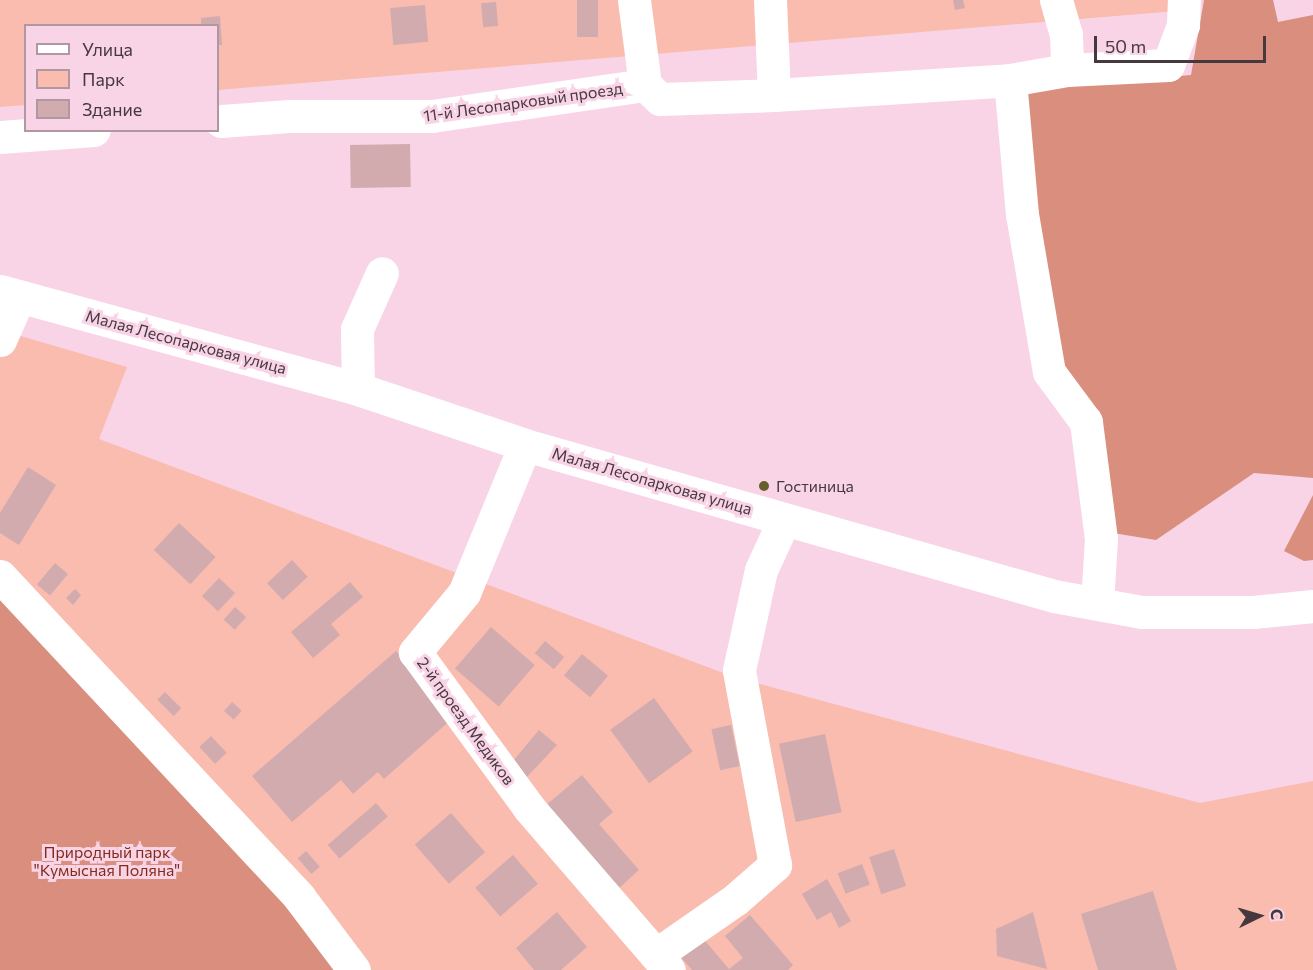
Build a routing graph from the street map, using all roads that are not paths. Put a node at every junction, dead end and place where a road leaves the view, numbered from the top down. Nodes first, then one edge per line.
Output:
1 (634, 0) edge
2 (770, 0) edge
3 (1056, 0) edge
4 (1184, 0) edge
5 (1067, 70) junction
6 (1010, 80) junction
7 (645, 85) junction
8 (774, 95) junction
9 (221, 121) dead end
10 (67, 132) edge
11 (0, 137) edge
12 (382, 273) dead end
13 (10, 294) edge
14 (0, 340) edge
15 (358, 389) junction
16 (525, 445) junction
17 (783, 520) junction
18 (0, 576) edge
19 (1097, 603) junction
20 (1313, 606) edge
21 (663, 962) edge
22 (354, 970) edge

1 - 7 street
2 - 8 street
3 - 5 street
4 - 5 street
5 - 6 street
6 - 8 street
6 - 19 street
7 - 8 street
7 - 9 street, 11-й Лесопарковый проезд
10 - 11 street
12 - 15 street
13 - 14 street
13 - 15 street, Малая Лесопарковая улица
15 - 16 street, Малая Лесопарковая улица
16 - 17 street, Малая Лесопарковая улица
16 - 21 street, 2-й проезд Медиков
17 - 19 street, Малая Лесопарковая улица
17 - 21 street
18 - 22 street
19 - 20 street, Малая Лесопарковая улица

